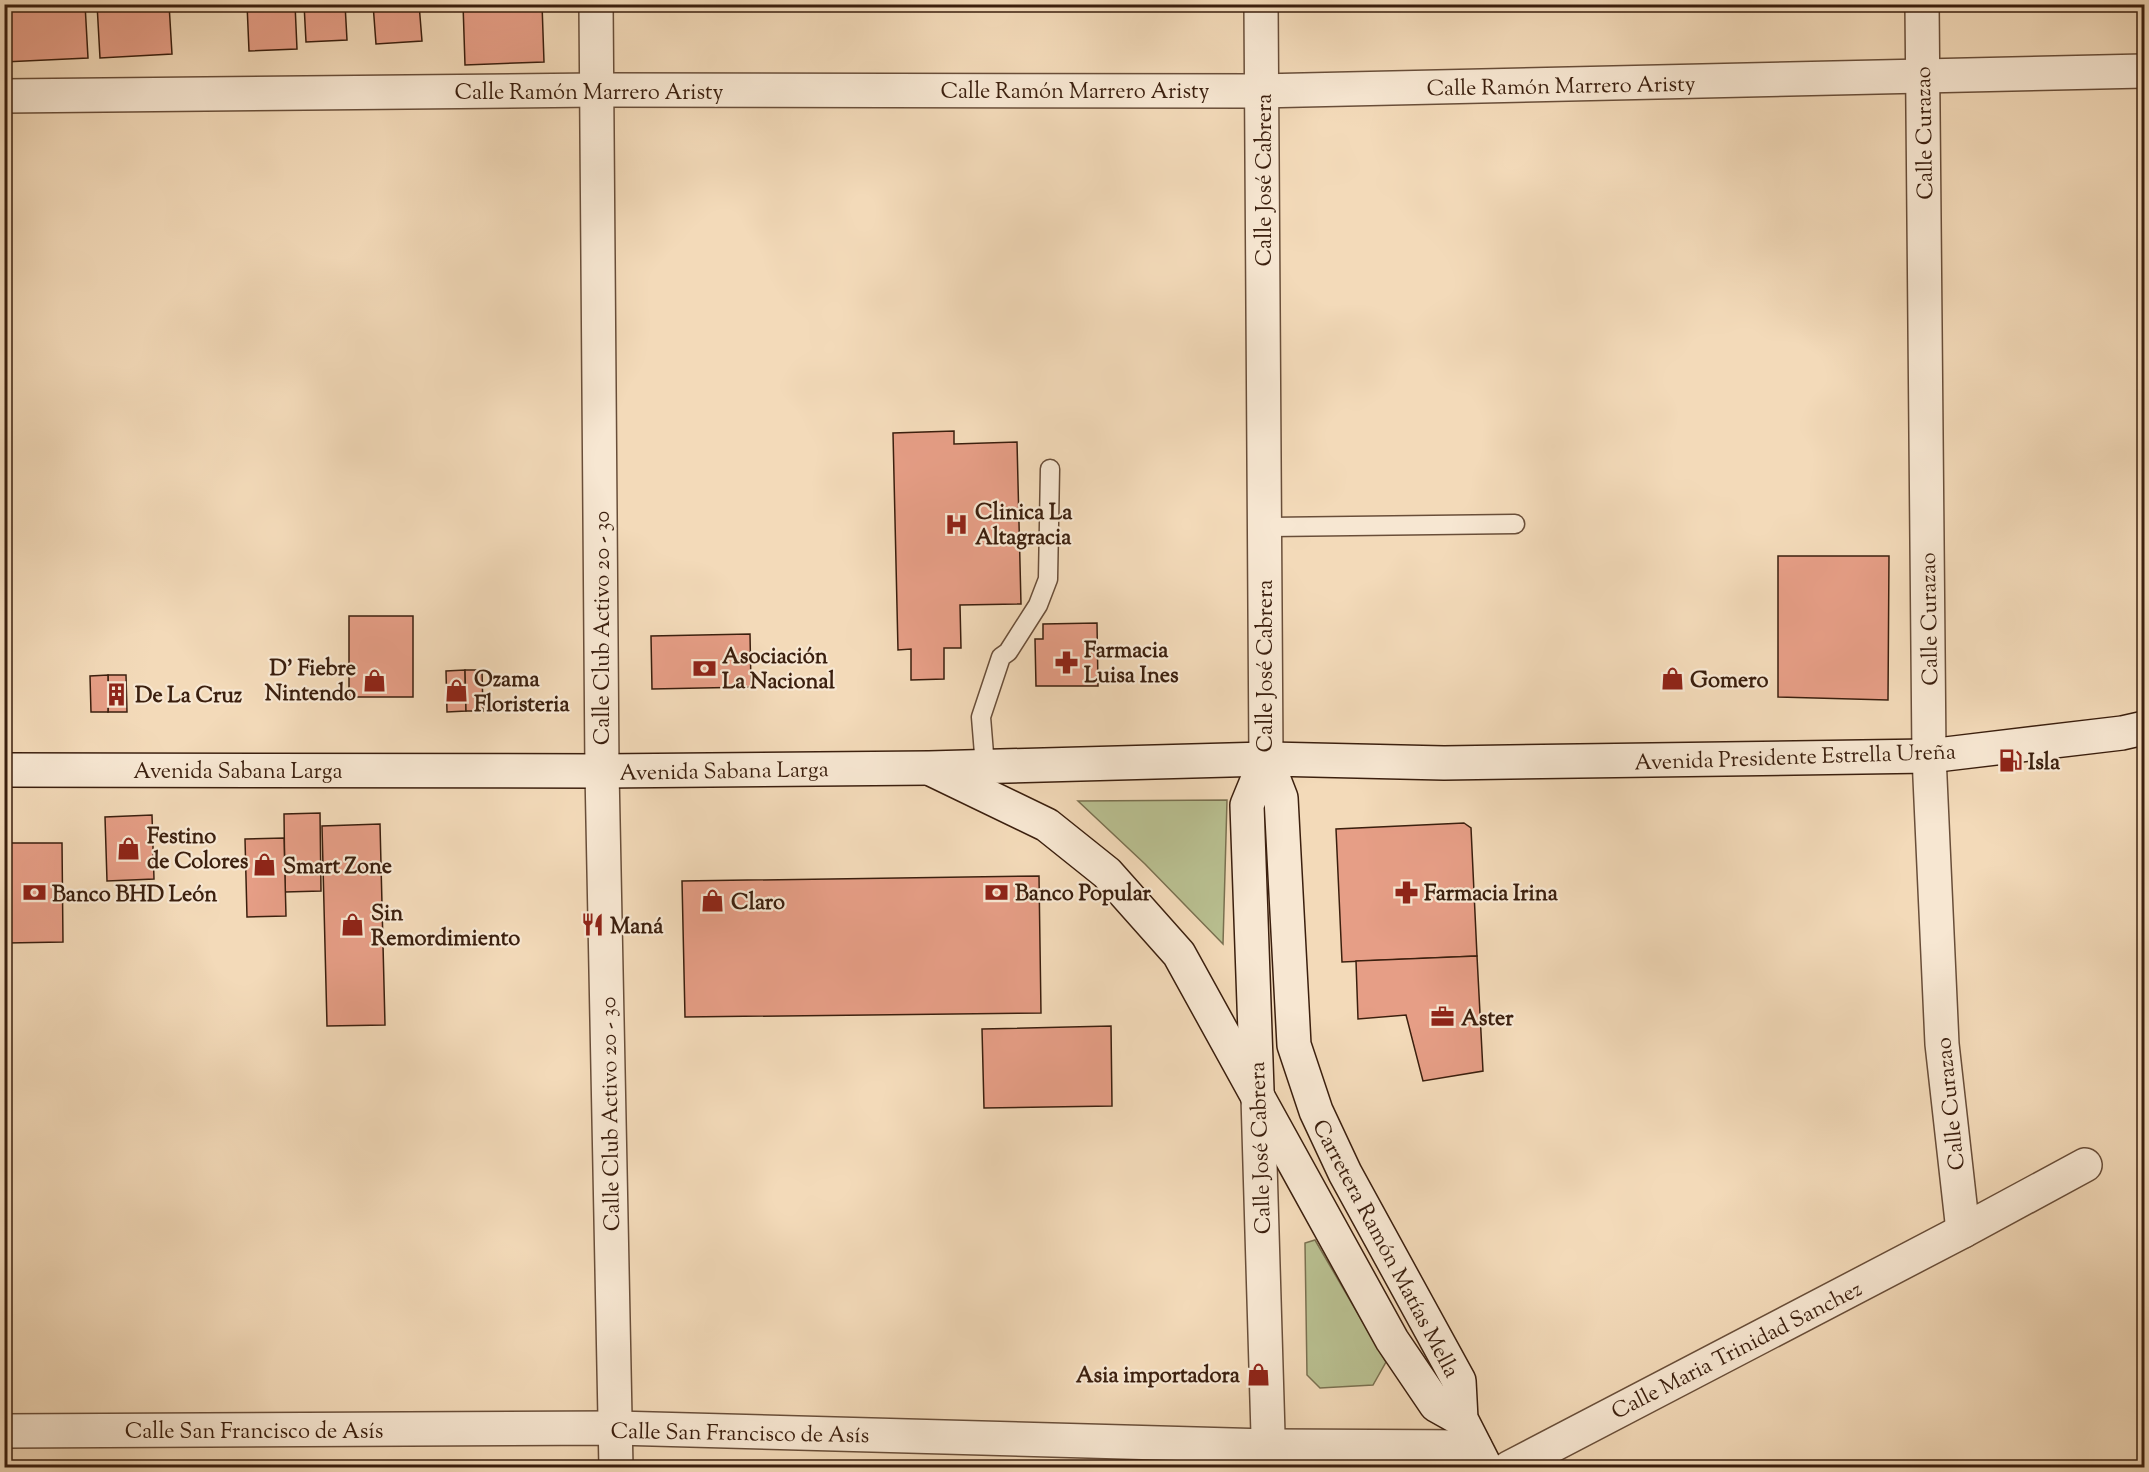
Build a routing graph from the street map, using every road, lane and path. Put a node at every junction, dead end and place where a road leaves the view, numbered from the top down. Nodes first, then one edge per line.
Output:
1 (596, 4) edge
2 (1261, 4) edge
3 (1922, 4) edge
4 (2145, 71) edge
5 (1923, 77) junction
6 (597, 90) junction
7 (1263, 90) junction
8 (4, 96) edge
9 (1050, 469) dead end
10 (1515, 524) dead end
11 (1264, 527) junction
12 (2145, 728) edge
13 (1929, 756) junction
14 (1266, 759) junction
15 (1444, 763) joint
16 (985, 766) junction
17 (929, 768) junction
18 (4, 770) edge
19 (602, 771) junction
20 (1258, 1097) junction
21 (2085, 1165) dead end
22 (1963, 1231) junction
23 (616, 1428) junction
24 (4, 1431) edge
25 (1474, 1445) edge
26 (1269, 1457) edge
27 (616, 1467) edge
28 (1509, 1467) edge

1 - 6 street, Calle Club Activo 20 - 30
2 - 7 street, Calle José Cabrera
3 - 5 street, Calle Curazao
4 - 5 street, Calle Ramón Marrero Aristy
5 - 7 street, Calle Ramón Marrero Aristy
5 - 13 street, Calle Curazao
6 - 7 street, Calle Ramón Marrero Aristy
6 - 8 street, Calle Ramón Marrero Aristy
6 - 19 street, Calle Club Activo 20 - 30
7 - 11 street, Calle José Cabrera
9 - 16 lane
10 - 11 lane
11 - 14 street, Calle José Cabrera
12 - 13 street, Avenida Presidente Estrella Ureña
13 - 15 street, Avenida Presidente Estrella Ureña
13 - 22 street, Calle Curazao
14 - 15 street, Avenida Sabana Larga
14 - 16 street, Avenida Sabana Larga
14 - 20 street, Calle José Cabrera
14 - 25 street, Carretera Ramón Matías Mella
16 - 17 street, Avenida Sabana Larga
17 - 19 street, Avenida Sabana Larga
17 - 20 street, Carretera Ramón Matías Mella
18 - 19 street, Avenida Sabana Larga
19 - 23 street, Calle Club Activo 20 - 30
20 - 25 street, Carretera Ramón Matías Mella
20 - 26 street, Calle José Cabrera
21 - 22 street, Calle Maria Trinidad Sanchez
22 - 28 street, Calle Maria Trinidad Sanchez
23 - 24 street, Calle San Francisco de Asís
23 - 26 street, Calle San Francisco de Asís
23 - 27 street, Calle Club Activo 20 - 30
25 - 26 street, Calle San Francisco de Asís

